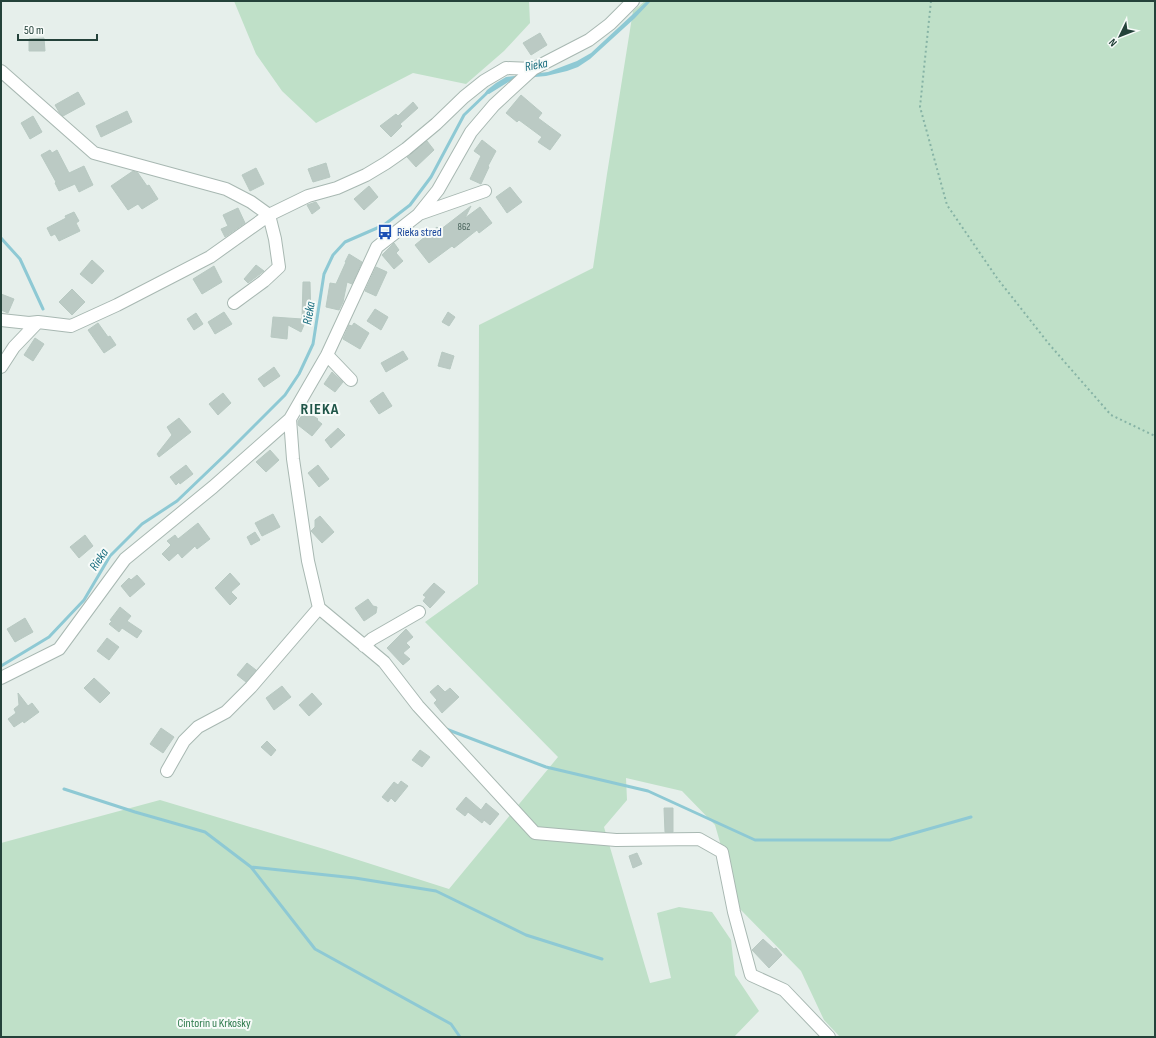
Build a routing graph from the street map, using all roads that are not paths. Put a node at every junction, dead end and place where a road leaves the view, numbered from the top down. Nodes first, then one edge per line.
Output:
1 (633, 1) edge
2 (533, 70) junction
3 (1, 71) edge
4 (485, 191) dead end
5 (418, 214) junction
6 (269, 215) junction
7 (234, 303) dead end
8 (1, 320) edge
9 (38, 322) junction
10 (327, 355) junction
11 (1, 367) edge
12 (351, 380) dead end
13 (290, 419) junction
14 (319, 608) junction
15 (419, 612) dead end
16 (364, 646) junction
17 (1, 678) edge
18 (167, 771) dead end
19 (829, 1037) edge

1 - 2 street
2 - 5 street
2 - 6 street
3 - 6 street
4 - 5 street
5 - 10 street
6 - 7 street
6 - 9 street
8 - 9 street
9 - 11 street
10 - 12 street
10 - 13 street
13 - 14 street
13 - 17 street
14 - 16 street
14 - 18 street
15 - 16 street
16 - 19 street

